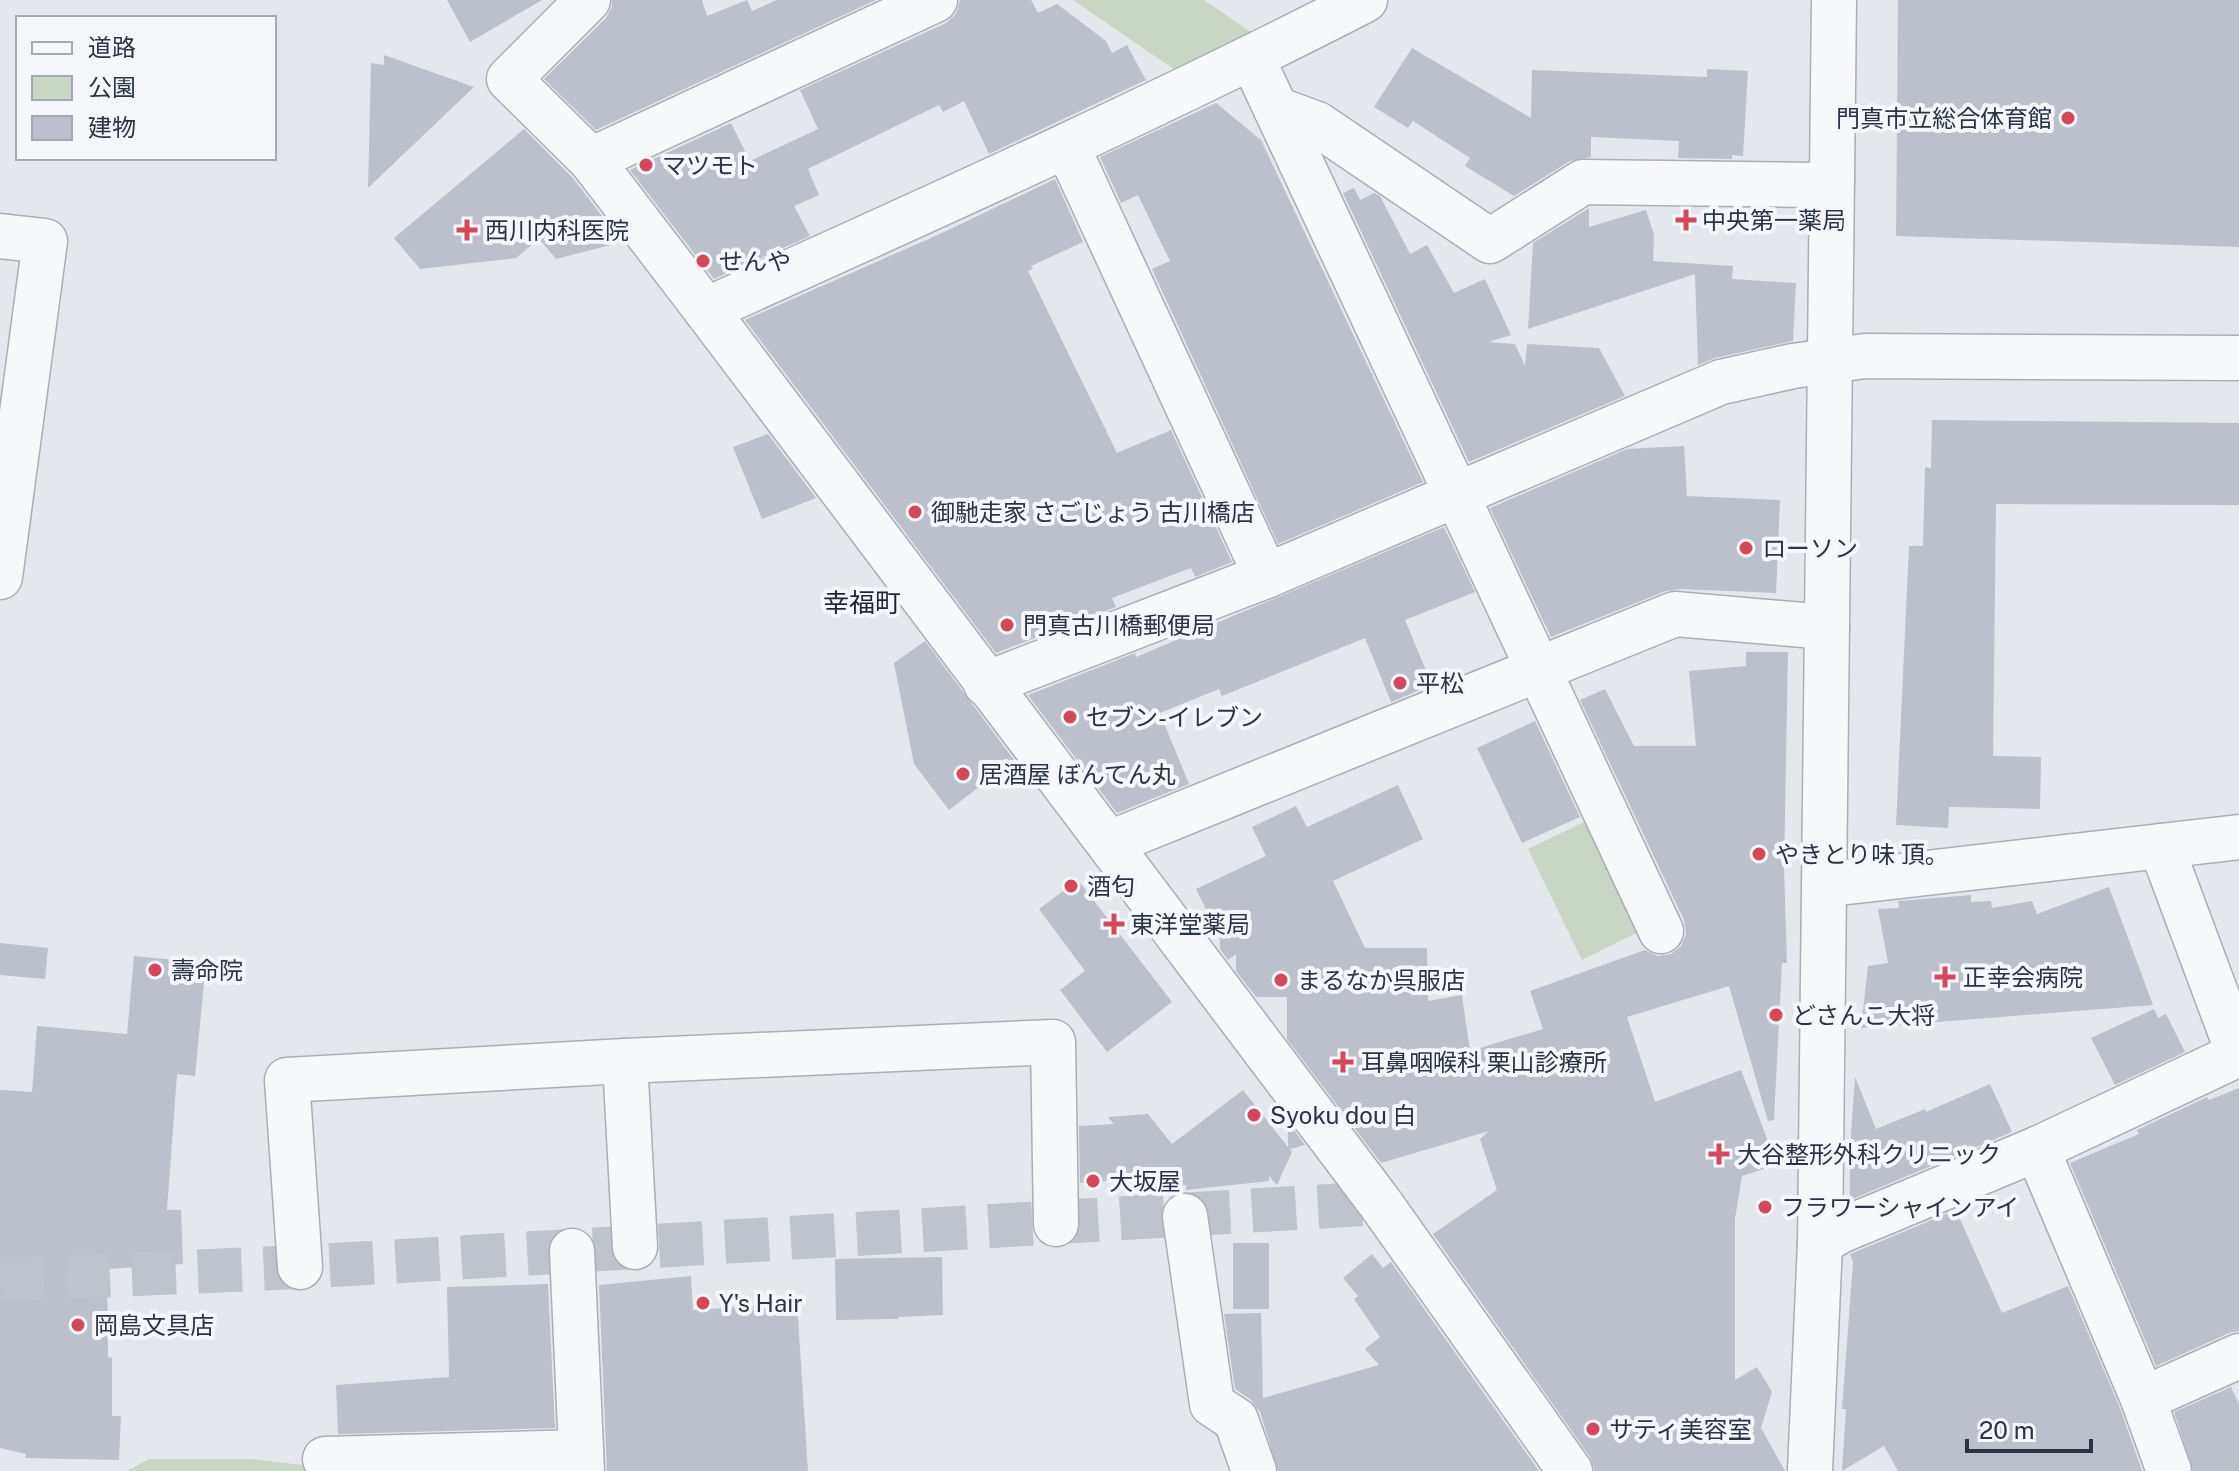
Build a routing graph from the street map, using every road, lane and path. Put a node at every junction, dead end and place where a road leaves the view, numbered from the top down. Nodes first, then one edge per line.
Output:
1 (588, 0) edge
2 (935, 0) edge
3 (1365, 0) edge
4 (1834, 0) edge
5 (1252, 58) junction
6 (1276, 109) junction
7 (1067, 146) junction
8 (591, 160) junction
9 (1832, 181) junction
10 (0, 236) edge
11 (706, 310) junction
12 (2239, 358) edge
13 (1832, 360) junction
14 (1458, 495) junction
15 (1266, 576) junction
16 (0, 577) edge
17 (1827, 627) junction
18 (1541, 670) junction
19 (986, 684) junction
20 (2239, 837) edge
21 (1110, 843) junction
22 (2161, 846) junction
23 (1848, 882) dead end
24 (1661, 931) dead end
25 (2239, 1054) edge
26 (625, 1061) junction
27 (2037, 1149) junction
28 (1185, 1216) dead end
29 (1056, 1224) dead end
30 (1820, 1243) junction
31 (635, 1247) dead end
32 (572, 1251) dead end
33 (300, 1267) dead end
34 (2239, 1356) edge
35 (2143, 1399) junction
36 (325, 1459) dead end
37 (582, 1462) edge
38 (1254, 1471) edge
39 (1570, 1471) edge
40 (1810, 1471) edge
41 (2169, 1471) edge

1 - 8 street
2 - 8 street
3 - 5 street
4 - 9 street
5 - 6 street
5 - 7 street
6 - 9 street
6 - 14 street
7 - 11 street
7 - 15 street
8 - 11 street
9 - 13 street
10 - 16 street
11 - 19 street
12 - 13 street
13 - 14 street
13 - 17 street
14 - 15 street
14 - 18 street
15 - 19 street
17 - 18 street
17 - 30 street
18 - 21 street
18 - 24 street
19 - 21 street
20 - 22 street
21 - 39 street
22 - 23 street
22 - 25 street
25 - 27 street
26 - 29 street
26 - 31 street
26 - 33 street
27 - 30 street
27 - 35 street
28 - 38 street
30 - 40 street
32 - 37 street
34 - 35 street
35 - 41 street
36 - 37 street

